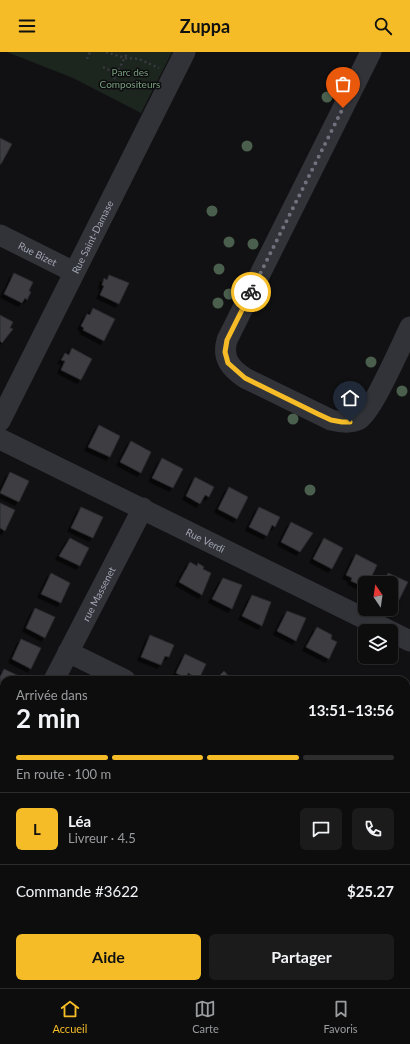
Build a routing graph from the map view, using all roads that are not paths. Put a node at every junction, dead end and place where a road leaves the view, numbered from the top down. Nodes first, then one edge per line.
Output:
1 (185, 52) edge
2 (371, 52) edge
3 (0, 235) edge
4 (74, 272) junction
5 (410, 327) edge
6 (0, 421) edge
7 (0, 439) edge
8 (143, 508) junction
9 (410, 641) edge
10 (68, 652) junction
11 (56, 676) edge
12 (117, 676) edge

1 - 4 street, Rue Saint-Damase
2 - 5 street
3 - 4 street, Rue Bizet
4 - 6 street, Rue Saint-Damase
7 - 8 street, Rue Verdi
8 - 9 street, Rue Verdi
8 - 10 street, rue Massenet
10 - 11 street, rue Massenet
10 - 12 street

